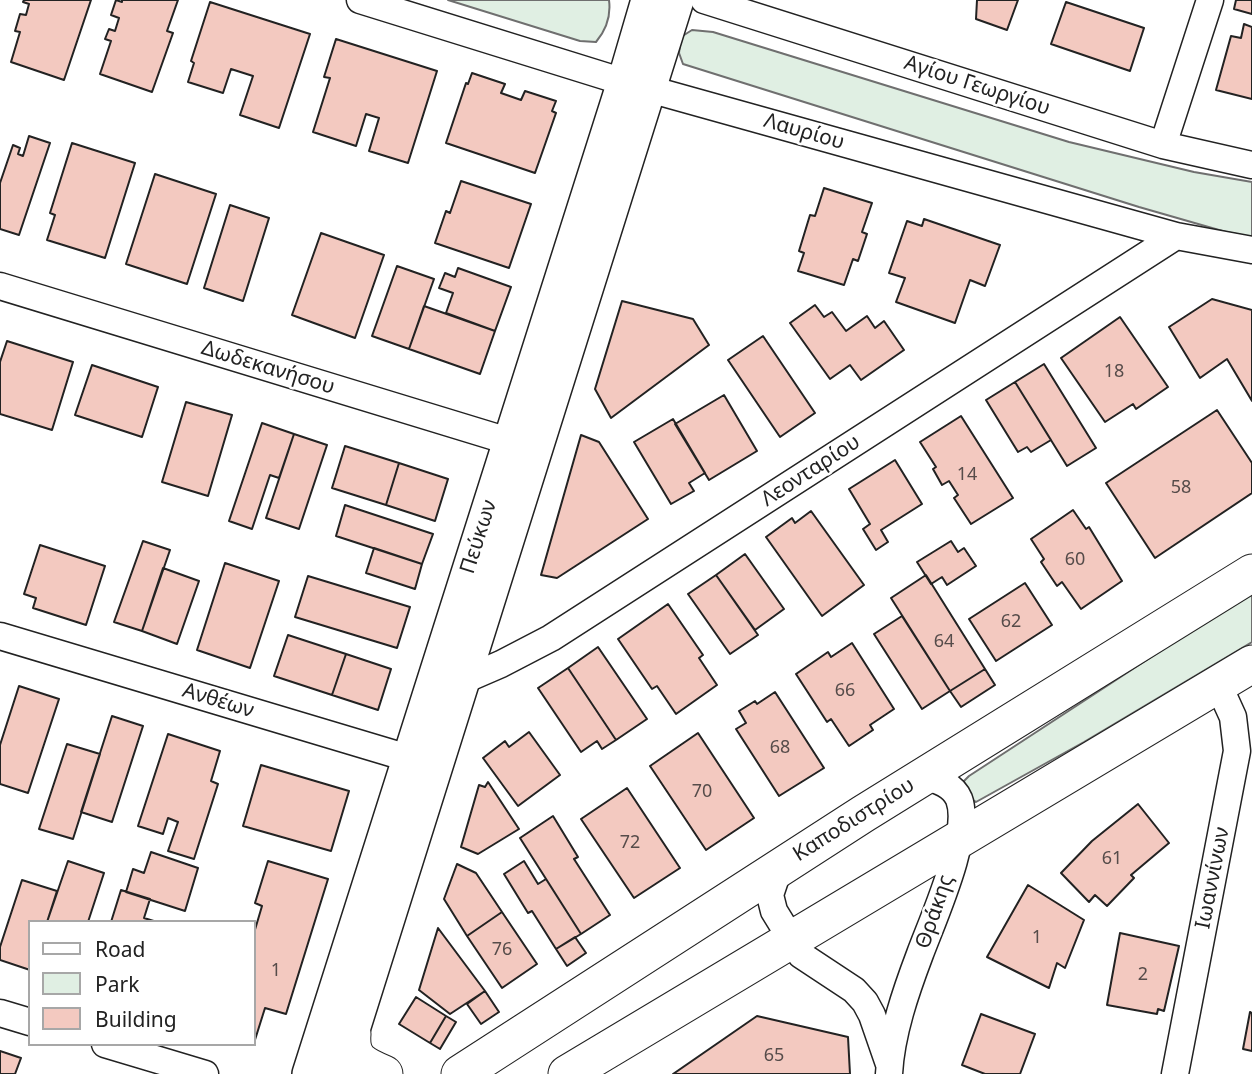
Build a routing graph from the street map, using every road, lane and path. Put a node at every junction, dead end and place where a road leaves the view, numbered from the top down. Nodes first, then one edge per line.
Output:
1 (360, 0) edge
2 (648, 0) edge
3 (677, 0) edge
4 (704, 0) edge
5 (1210, 0) edge
6 (637, 86) junction
7 (1163, 145) junction
8 (1252, 165) edge
9 (1176, 236) junction
10 (1252, 250) edge
11 (0, 286) edge
12 (523, 445) junction
13 (1252, 573) edge
14 (0, 636) edge
15 (1252, 664) edge
16 (450, 676) junction
17 (1218, 684) junction
18 (423, 762) junction
19 (925, 776) junction
20 (959, 839) junction
21 (779, 868) junction
22 (791, 940) junction
23 (0, 1013) edge
24 (28, 1021) edge
25 (352, 1034) junction
26 (112, 1046) edge
27 (889, 1070) edge
28 (205, 1074) edge
29 (309, 1074) edge
30 (339, 1074) edge
31 (384, 1074) edge
32 (460, 1074) edge
33 (567, 1074) edge
34 (1175, 1074) edge

1 - 6 street, Λαυρίου
2 - 6 street, Πεύκων
3 - 6 street
4 - 7 street, Αγίου Γεωργίου
5 - 7 street
6 - 9 street, Λαυρίου
6 - 12 street, Πεύκων
7 - 8 street, Αγίου Γεωργίου
9 - 10 street, Λαυρίου
9 - 16 street, Λεονταρίου
11 - 12 street, Δωδεκανήσου
12 - 16 street, Πεύκων
13 - 19 main road, Καποδιστρίου
14 - 18 street, Ανθέων
15 - 17 main road
16 - 18 street, Πεύκων
17 - 20 main road
17 - 34 street, Ιωαννίνων
18 - 25 street, Πεύκων
18 - 29 street, Πεύκων
19 - 20 street, Θράκης
19 - 21 main road, Καποδιστρίου
20 - 22 main road
20 - 27 street, Θράκης
21 - 22 street, Θράκης
21 - 32 main road, Καποδιστρίου
22 - 27 street, Θράκης
22 - 33 main road
23 - 24 street
25 - 30 street, Πεύκων
25 - 31 main road
26 - 28 street

